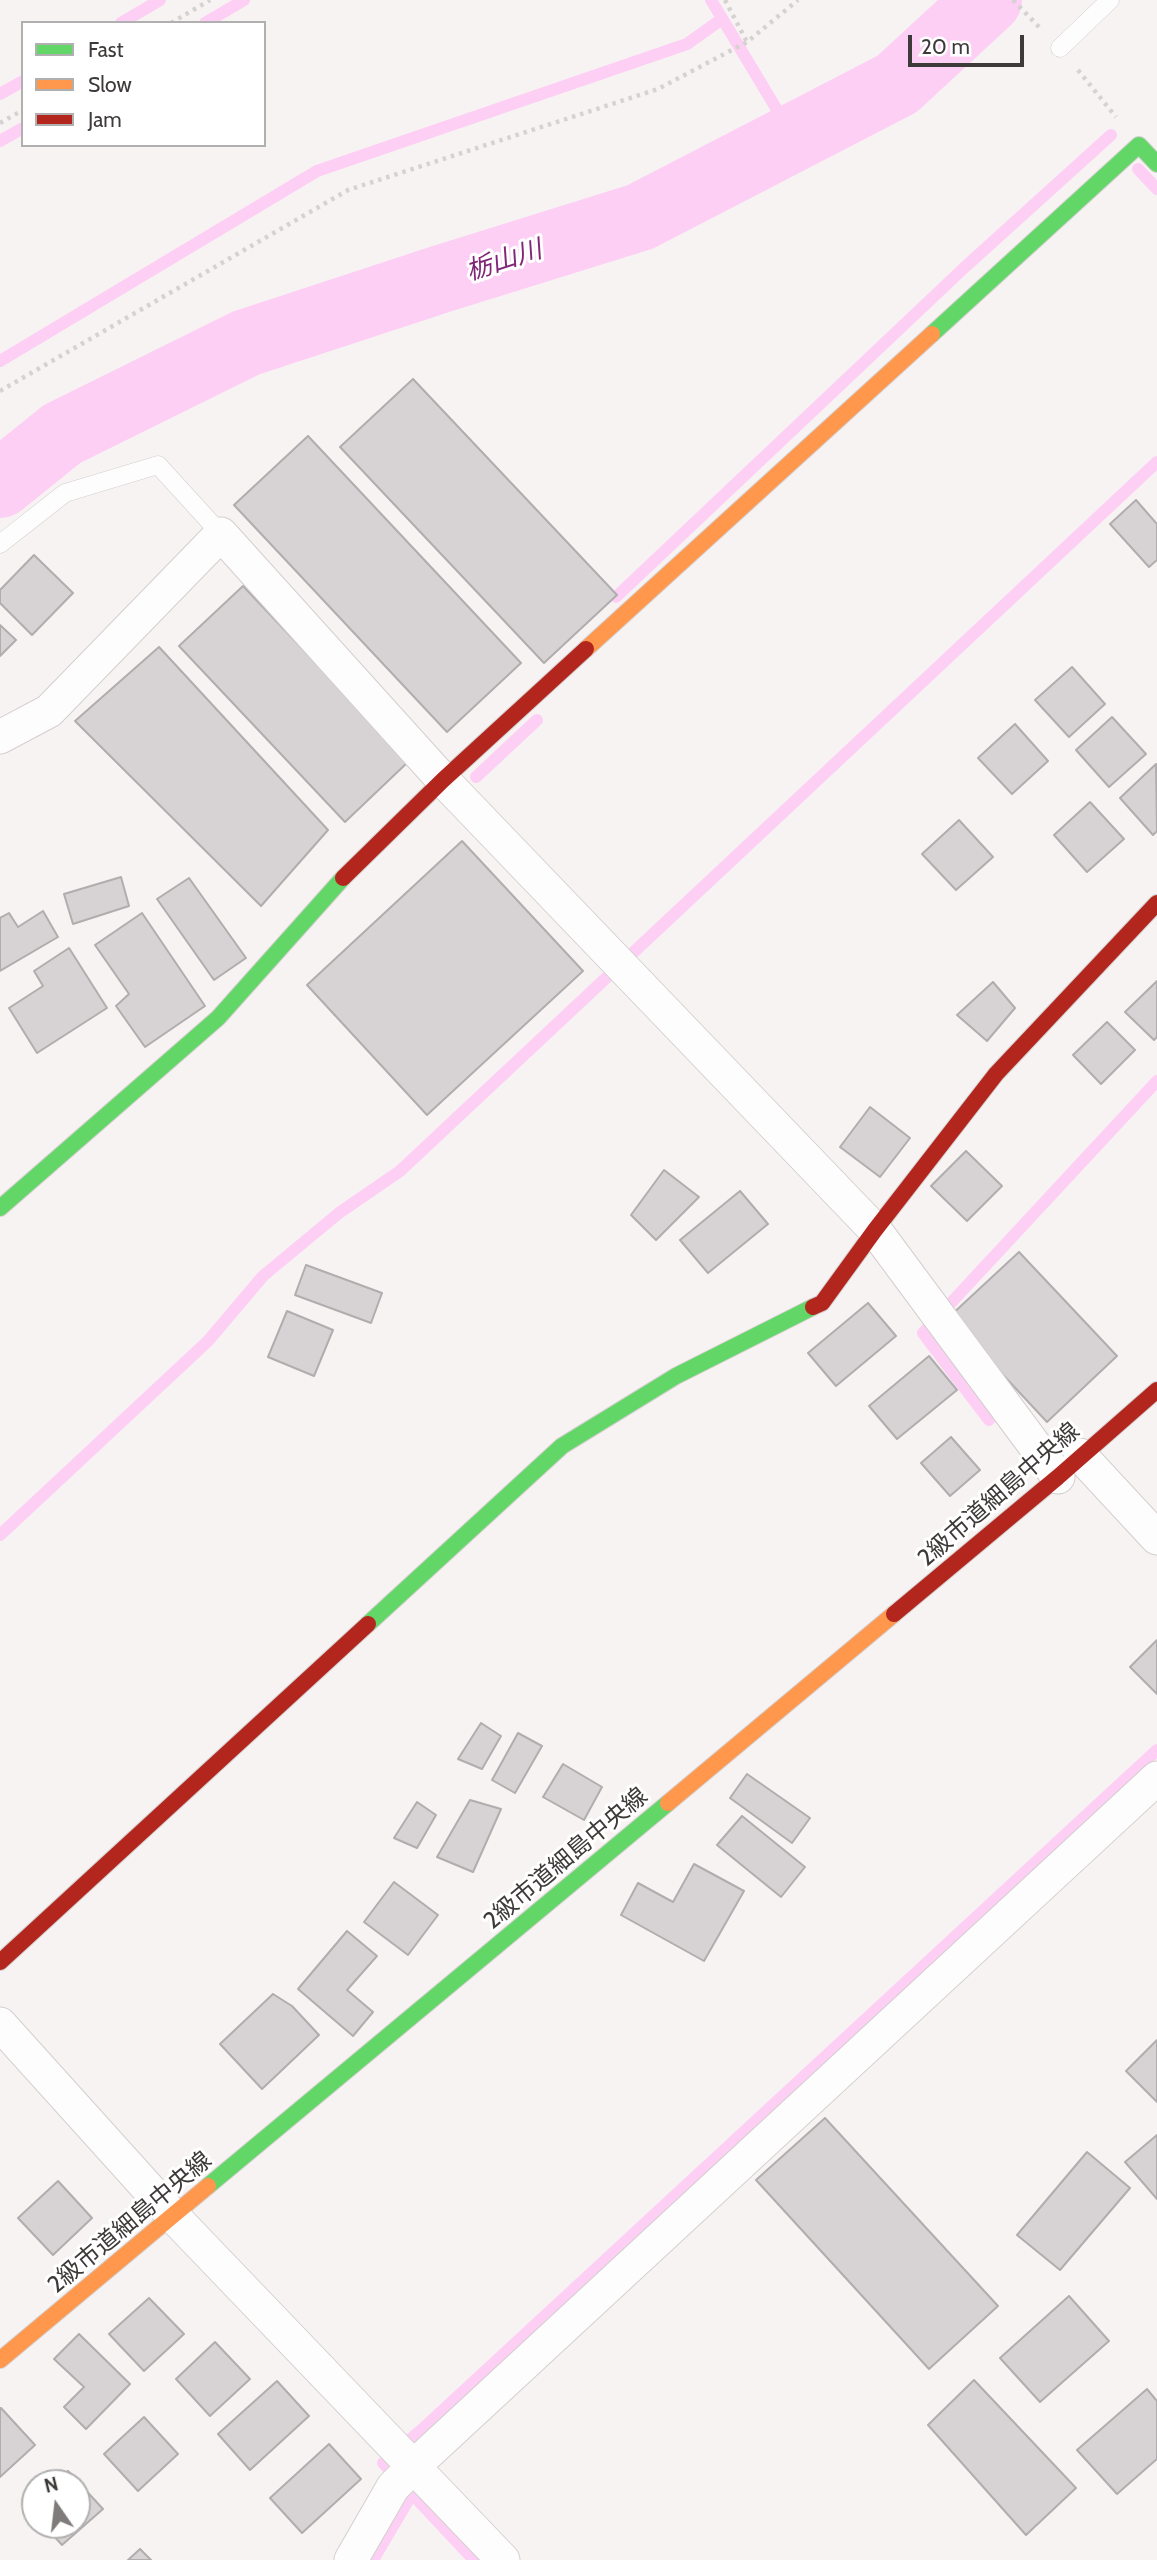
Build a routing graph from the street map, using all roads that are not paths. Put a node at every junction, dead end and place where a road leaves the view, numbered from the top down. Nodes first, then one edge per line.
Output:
1 (1110, 0) edge
2 (1060, 48) dead end
3 (1157, 164) edge
4 (221, 534) junction
5 (0, 544) edge
6 (0, 737) edge
7 (443, 780) junction
8 (1157, 903) edge
9 (0, 1208) edge
10 (875, 1230) junction
11 (1157, 1390) edge
12 (1069, 1466) junction
13 (1157, 1538) edge
14 (1157, 1778) edge
15 (0, 1962) edge
16 (0, 2024) edge
17 (174, 2217) junction
18 (0, 2360) edge
19 (414, 2466) junction
20 (351, 2560) edge
21 (503, 2560) edge

1 - 2 lane
3 - 7 street
4 - 5 lane
4 - 6 street
4 - 7 street
7 - 9 street
7 - 10 street
8 - 10 street
10 - 12 street
10 - 15 street
11 - 12 street, 2級市道細島中央線
12 - 13 street
12 - 17 street, 2級市道細島中央線
14 - 19 street
16 - 17 street
17 - 18 street, 2級市道細島中央線
17 - 19 street
19 - 20 street
19 - 21 street

